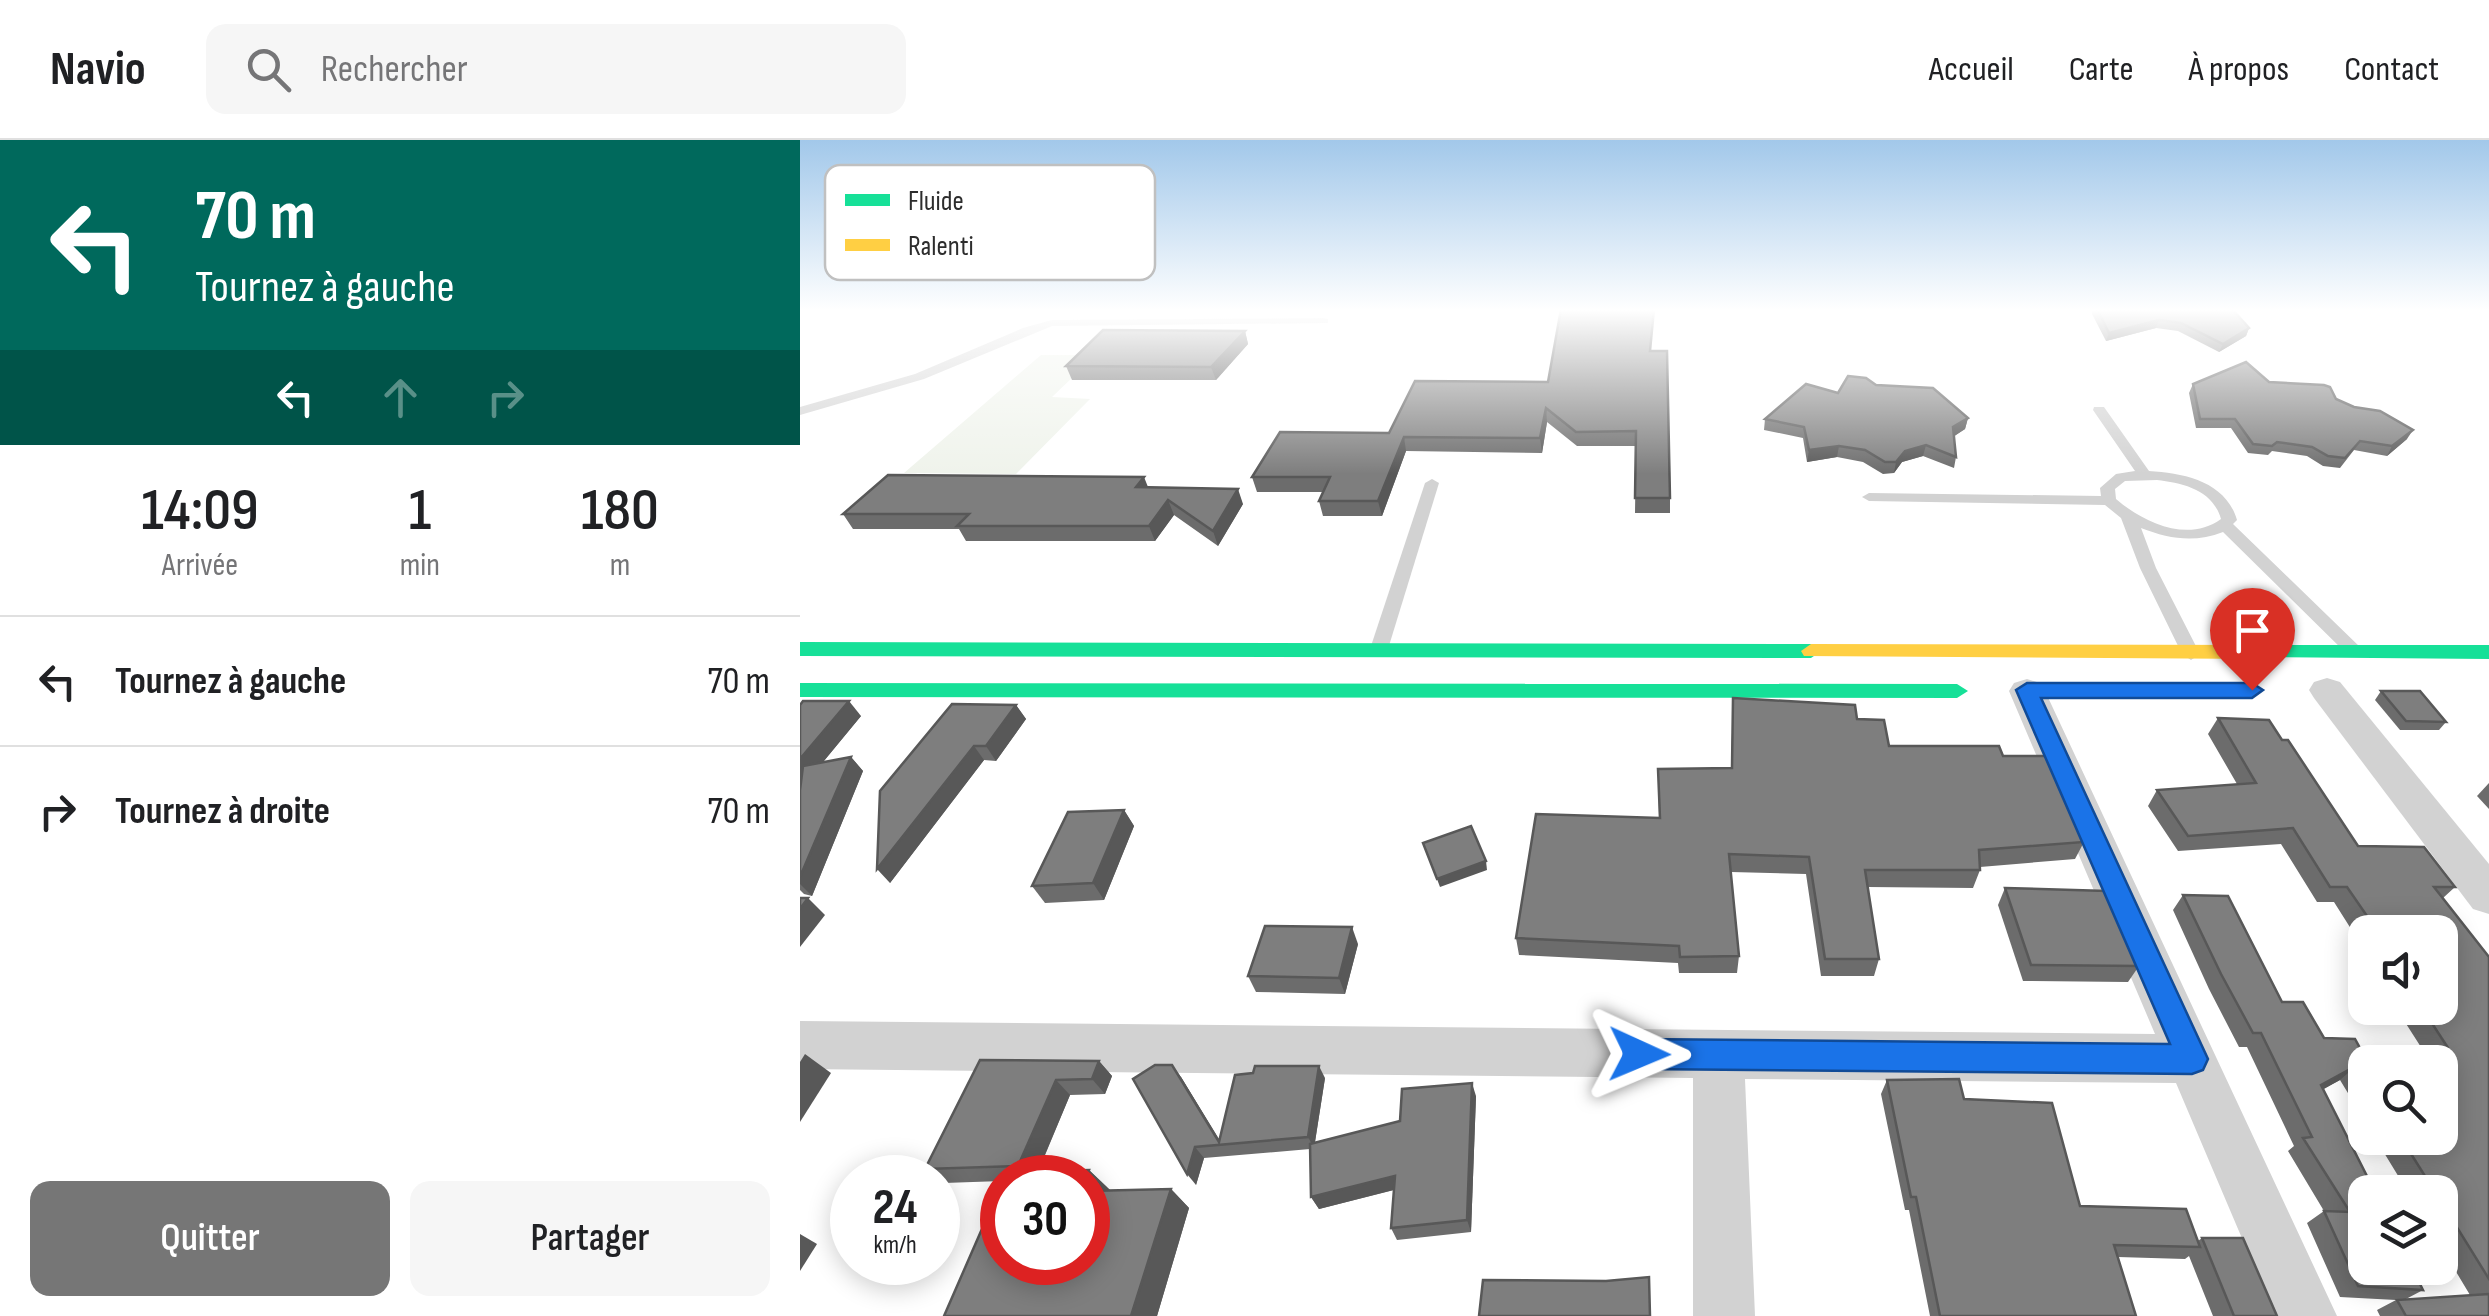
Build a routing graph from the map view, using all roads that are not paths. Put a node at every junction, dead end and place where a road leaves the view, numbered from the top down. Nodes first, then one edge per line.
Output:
1 (950, 364) edge
2 (2099, 410) dead end
3 (800, 411) edge
4 (2145, 475) junction
5 (1432, 482) dead end
6 (1869, 497) dead end
7 (2109, 501) junction
8 (2129, 518) junction
9 (2226, 524) junction
10 (800, 649) edge
11 (1379, 649) junction
12 (2356, 652) junction
13 (2489, 652) edge
14 (2192, 654) junction
15 (800, 690) edge
16 (2017, 690) joint
17 (2333, 690) dead end
18 (2489, 896) edge
19 (800, 1045) edge
20 (1719, 1055) junction
21 (2192, 1059) junction
22 (1724, 1316) edge
23 (2306, 1316) edge

1 - 3 lane
2 - 4 lane
4 - 7 lane
4 - 9 lane
5 - 11 lane
6 - 7 lane
7 - 8 lane
8 - 9 lane
8 - 14 lane
9 - 12 lane
10 - 11 main road
11 - 14 main road
12 - 13 main road
12 - 14 main road
15 - 16 main road
16 - 21 street
17 - 18 street
19 - 20 street
20 - 21 street
20 - 22 street
21 - 23 street

